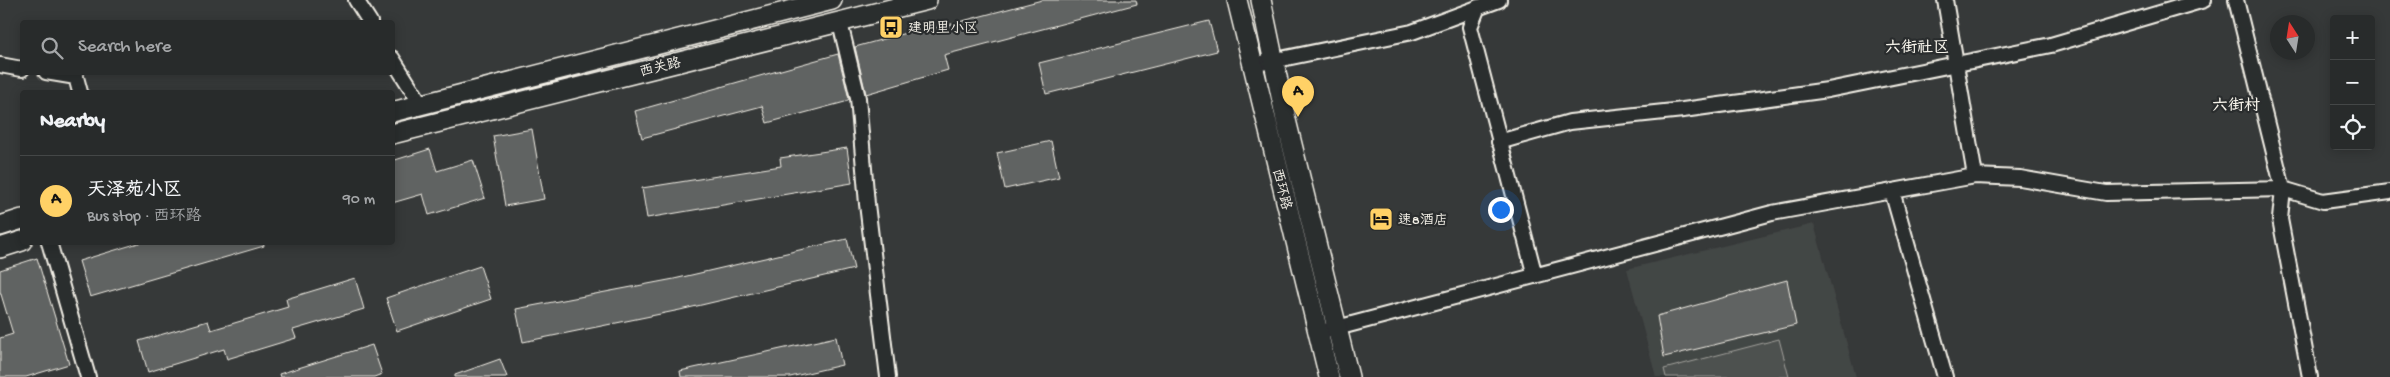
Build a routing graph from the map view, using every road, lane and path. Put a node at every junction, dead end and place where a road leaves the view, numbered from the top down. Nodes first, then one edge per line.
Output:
1 (356, 0) edge
2 (832, 0) edge
3 (927, 0) edge
4 (1237, 0) edge
5 (1261, 0) edge
6 (1499, 0) edge
7 (1945, 0) edge
8 (2204, 0) edge
9 (2236, 0) edge
10 (1478, 7) junction
11 (369, 20) edge
12 (840, 23) junction
13 (1274, 60) junction
14 (395, 63) edge
15 (1956, 64) junction
16 (0, 65) edge
17 (1252, 65) junction
18 (20, 68) edge
19 (61, 75) edge
20 (79, 90) edge
21 (421, 104) junction
22 (395, 111) edge
23 (395, 133) edge
24 (1498, 142) junction
25 (1975, 176) junction
26 (2283, 189) junction
27 (1892, 191) junction
28 (2390, 192) edge
29 (20, 220) edge
30 (0, 226) edge
31 (20, 242) edge
32 (50, 245) edge
33 (0, 248) edge
34 (1535, 276) junction
35 (1337, 328) junction
36 (1318, 333) junction
37 (88, 377) edge
38 (888, 377) edge
39 (1328, 377) edge
40 (1349, 377) edge
41 (1945, 377) edge
42 (2310, 377) edge

1 - 11 street
2 - 21 main road, 西关路
3 - 12 main road, 西关路
4 - 17 main road, 西环路
5 - 13 main road, 西环路
6 - 10 street
7 - 15 street
8 - 15 street
9 - 26 street
10 - 13 street
10 - 24 street
12 - 23 main road, 西关路
12 - 38 street
13 - 17 street
13 - 35 main road, 西环路
14 - 21 street
15 - 24 street
15 - 25 street
16 - 18 street
17 - 36 main road, 西环路
19 - 20 street
21 - 22 main road, 西关路
24 - 34 street
25 - 26 street
25 - 27 street
26 - 28 street
26 - 42 street
27 - 34 street
27 - 41 street
29 - 30 main road
31 - 33 main road
32 - 37 street
34 - 35 street
35 - 36 street
35 - 40 main road, 西环路
36 - 39 main road, 西环路

